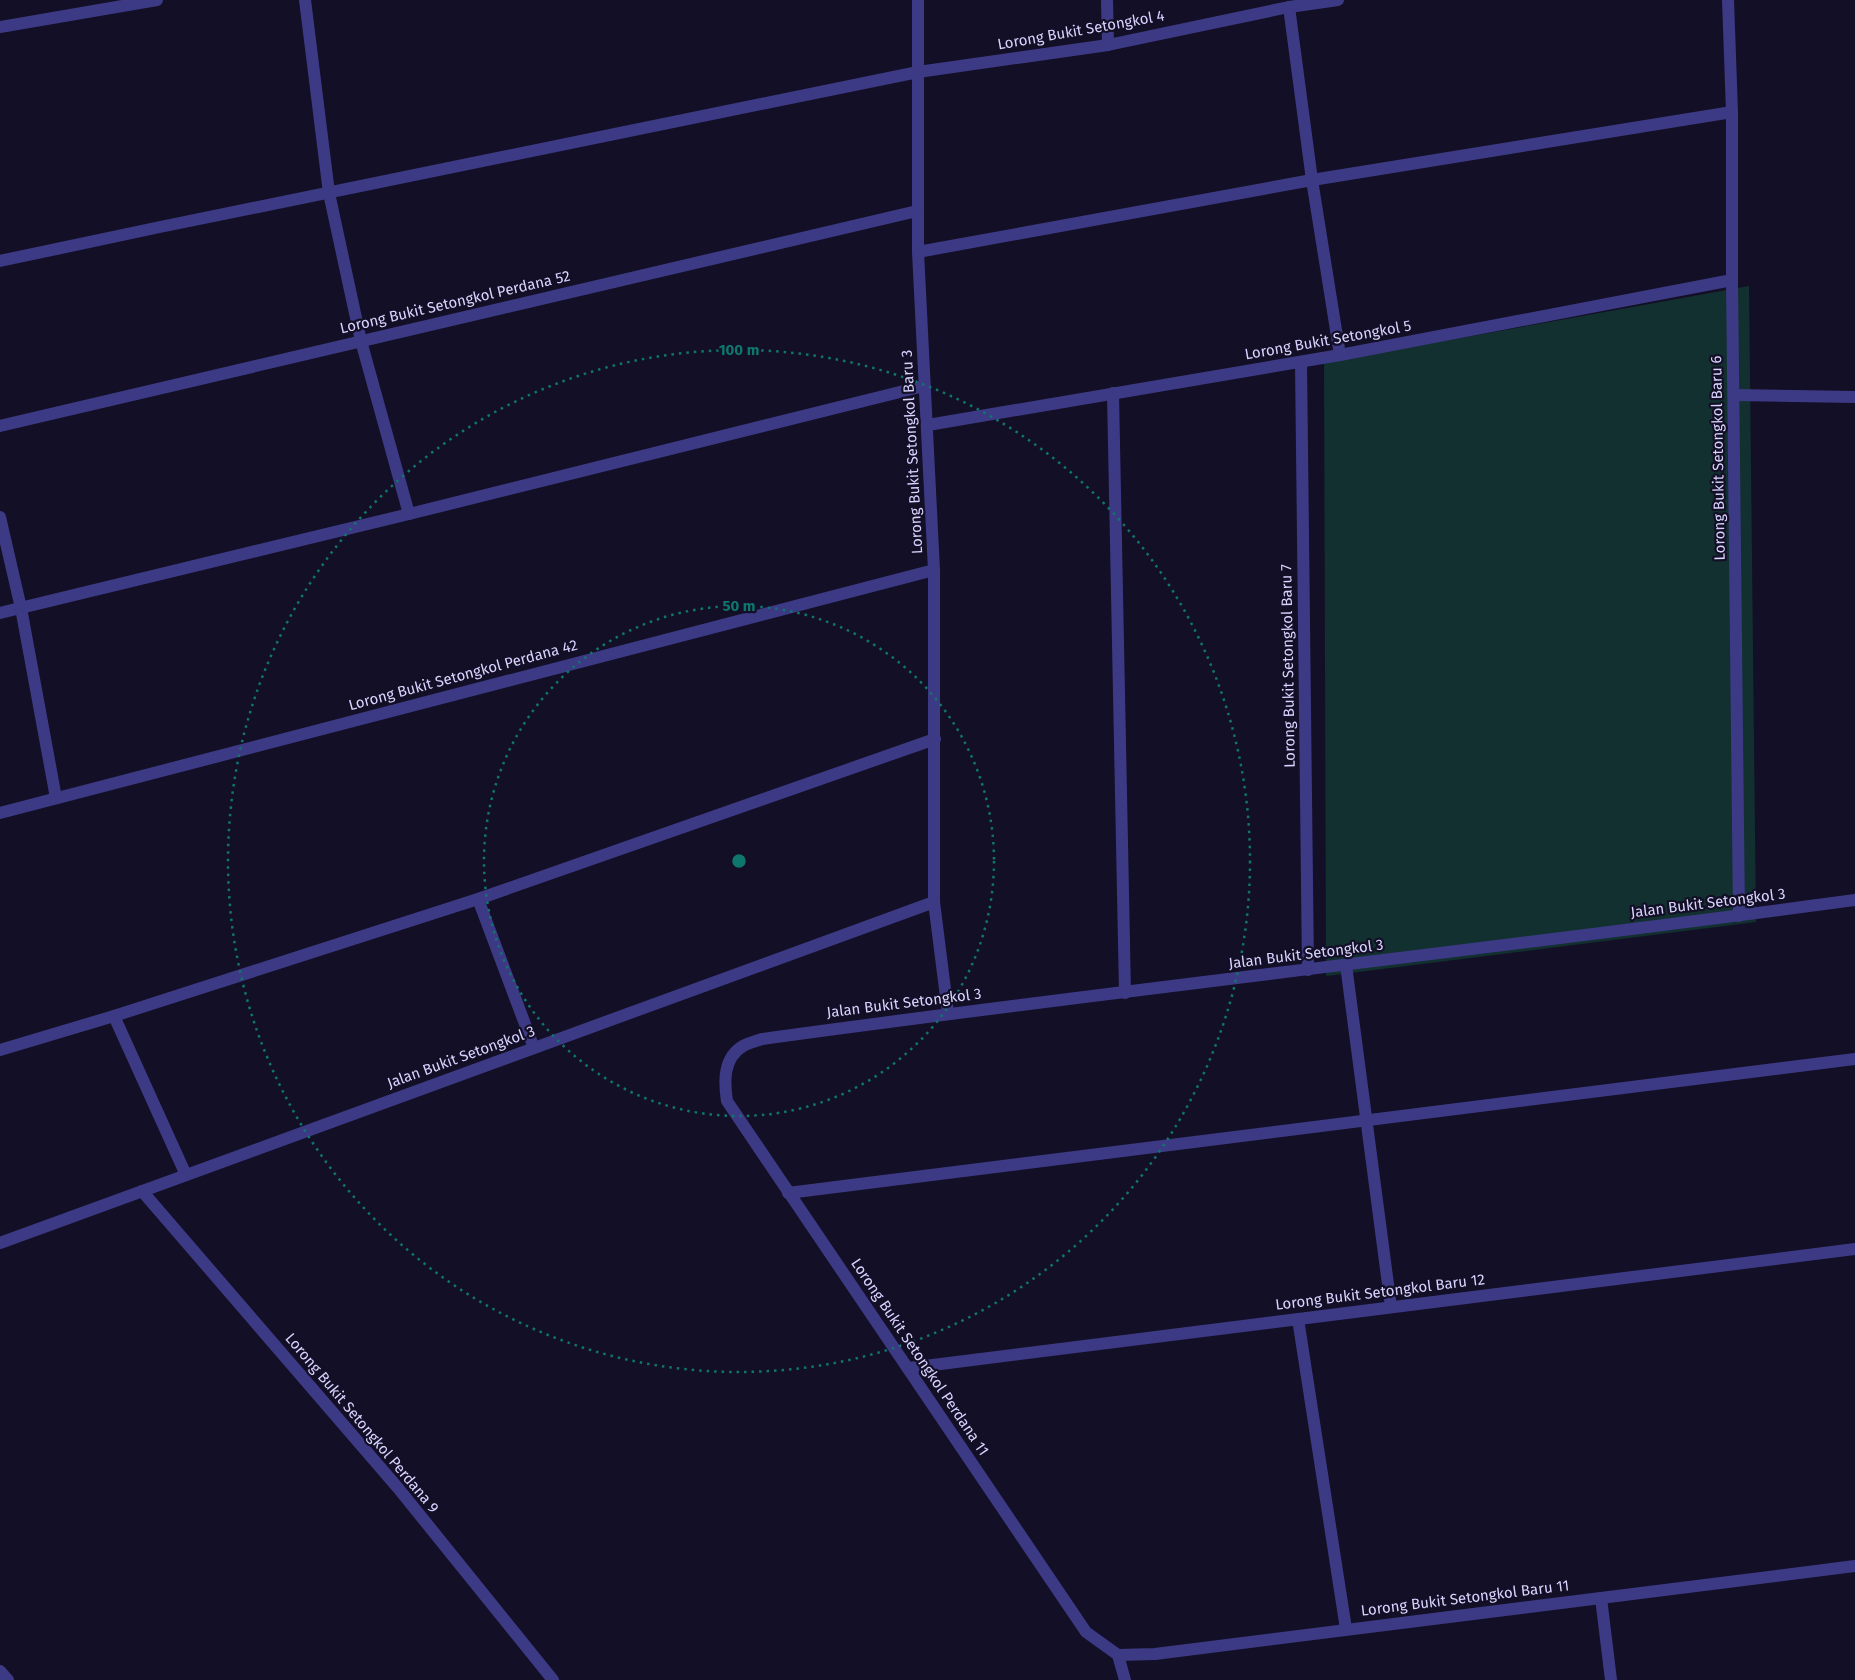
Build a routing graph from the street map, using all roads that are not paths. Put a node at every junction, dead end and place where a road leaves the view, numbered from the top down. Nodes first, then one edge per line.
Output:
1 (157, 0) edge
2 (304, 0) edge
3 (918, 0) edge
4 (1107, 0) edge
5 (1338, 0) edge
6 (1728, 0) edge
7 (1288, 4) edge
8 (101, 5) edge
9 (0, 27) edge
10 (1108, 45) junction
11 (918, 72) junction
12 (1732, 112) junction
13 (1312, 180) junction
14 (329, 193) junction
15 (917, 211) junction
16 (918, 252) junction
17 (0, 262) edge
18 (1732, 280) junction
19 (361, 341) junction
20 (1340, 355) junction
21 (1301, 362) junction
22 (924, 386) junction
23 (1113, 393) junction
24 (1734, 395) junction
25 (1855, 397) edge
26 (928, 425) junction
27 (0, 426) edge
28 (409, 514) junction
29 (0, 516) edge
30 (934, 570) junction
31 (22, 608) junction
32 (0, 613) edge
33 (935, 739) junction
34 (56, 798) junction
35 (0, 814) edge
36 (478, 899) junction
37 (1855, 900) edge
38 (934, 902) junction
39 (1739, 916) junction
40 (1346, 965) junction
41 (1308, 970) junction
42 (1124, 992) junction
43 (948, 1013) junction
44 (114, 1016) junction
45 (534, 1048) junction
46 (0, 1050) edge
47 (1855, 1059) edge
48 (727, 1101) joint
49 (1366, 1121) junction
50 (186, 1175) junction
51 (142, 1191) junction
52 (788, 1193) junction
53 (0, 1243) edge
54 (1855, 1249) edge
55 (1391, 1307) junction
56 (1298, 1319) junction
57 (908, 1368) junction
58 (1855, 1566) edge
59 (1601, 1598) junction
60 (1346, 1629) junction
61 (1118, 1655) junction
62 (0, 1671) edge
63 (8, 1680) edge
64 (553, 1680) edge
65 (1126, 1680) edge
66 (1611, 1680) edge

1 - 8 street
2 - 14 street
3 - 11 street, Lorong Bukit Setongkol Baru 3
4 - 10 street
5 - 7 street, Lorong Bukit Setongkol 4
6 - 12 street, Lorong Bukit Setongkol Baru 6
7 - 10 street, Lorong Bukit Setongkol 4
7 - 13 street
8 - 9 street
10 - 11 street, Lorong Bukit Setongkol 4
11 - 14 street
11 - 15 street, Lorong Bukit Setongkol Baru 3
12 - 13 street
12 - 18 street, Lorong Bukit Setongkol Baru 6
13 - 16 street
13 - 20 street
14 - 17 street
14 - 19 street
15 - 16 street, Lorong Bukit Setongkol Baru 3
15 - 19 street, Lorong Bukit Setongkol Perdana 52
16 - 22 street, Lorong Bukit Setongkol Baru 3
18 - 20 street, Lorong Bukit Setongkol 5
18 - 24 street, Lorong Bukit Setongkol Baru 6
19 - 27 street, Lorong Bukit Setongkol Perdana 52
19 - 28 street
20 - 21 street, Lorong Bukit Setongkol 5
21 - 23 street, Lorong Bukit Setongkol 5
21 - 41 street, Lorong Bukit Setongkol Baru 7
22 - 26 street, Lorong Bukit Setongkol Baru 3
22 - 28 street
23 - 26 street, Lorong Bukit Setongkol 5
23 - 42 street
24 - 25 street
24 - 39 street, Lorong Bukit Setongkol Baru 6
26 - 30 street, Lorong Bukit Setongkol Baru 3
28 - 31 street
29 - 31 street
30 - 33 street, Lorong Bukit Setongkol Baru 3
30 - 34 street, Lorong Bukit Setongkol Perdana 42
31 - 32 street
31 - 34 street
33 - 36 street
33 - 38 street, Lorong Bukit Setongkol Baru 3
34 - 35 street, Lorong Bukit Setongkol Perdana 42
36 - 44 street
36 - 45 street
37 - 39 street, Jalan Bukit Setongkol 3
38 - 43 street, Lorong Bukit Setongkol Baru 3
38 - 45 street, Jalan Bukit Setongkol 3
39 - 40 street, Jalan Bukit Setongkol 3
40 - 41 street, Jalan Bukit Setongkol 3
40 - 49 street
41 - 42 street, Jalan Bukit Setongkol 3
42 - 43 street, Jalan Bukit Setongkol 3
43 - 48 street, Jalan Bukit Setongkol 3
44 - 46 street
44 - 50 street
45 - 50 street, Jalan Bukit Setongkol 3
47 - 49 street
48 - 52 street, Lorong Bukit Setongkol Perdana 11
49 - 52 street
49 - 55 street
50 - 51 street, Jalan Bukit Setongkol 3
51 - 53 street, Jalan Bukit Setongkol 3
51 - 64 street, Lorong Bukit Setongkol Perdana 9
52 - 57 street, Lorong Bukit Setongkol Perdana 11
54 - 55 street, Lorong Bukit Setongkol Baru 12
55 - 56 street, Lorong Bukit Setongkol Baru 12
56 - 57 street, Lorong Bukit Setongkol Baru 12
56 - 60 street
57 - 61 street, Lorong Bukit Setongkol Perdana 11
58 - 59 street, Lorong Bukit Setongkol Baru 11
59 - 60 street, Lorong Bukit Setongkol Baru 11
59 - 66 street
60 - 61 street, Lorong Bukit Setongkol Baru 11
61 - 65 street
62 - 63 street

